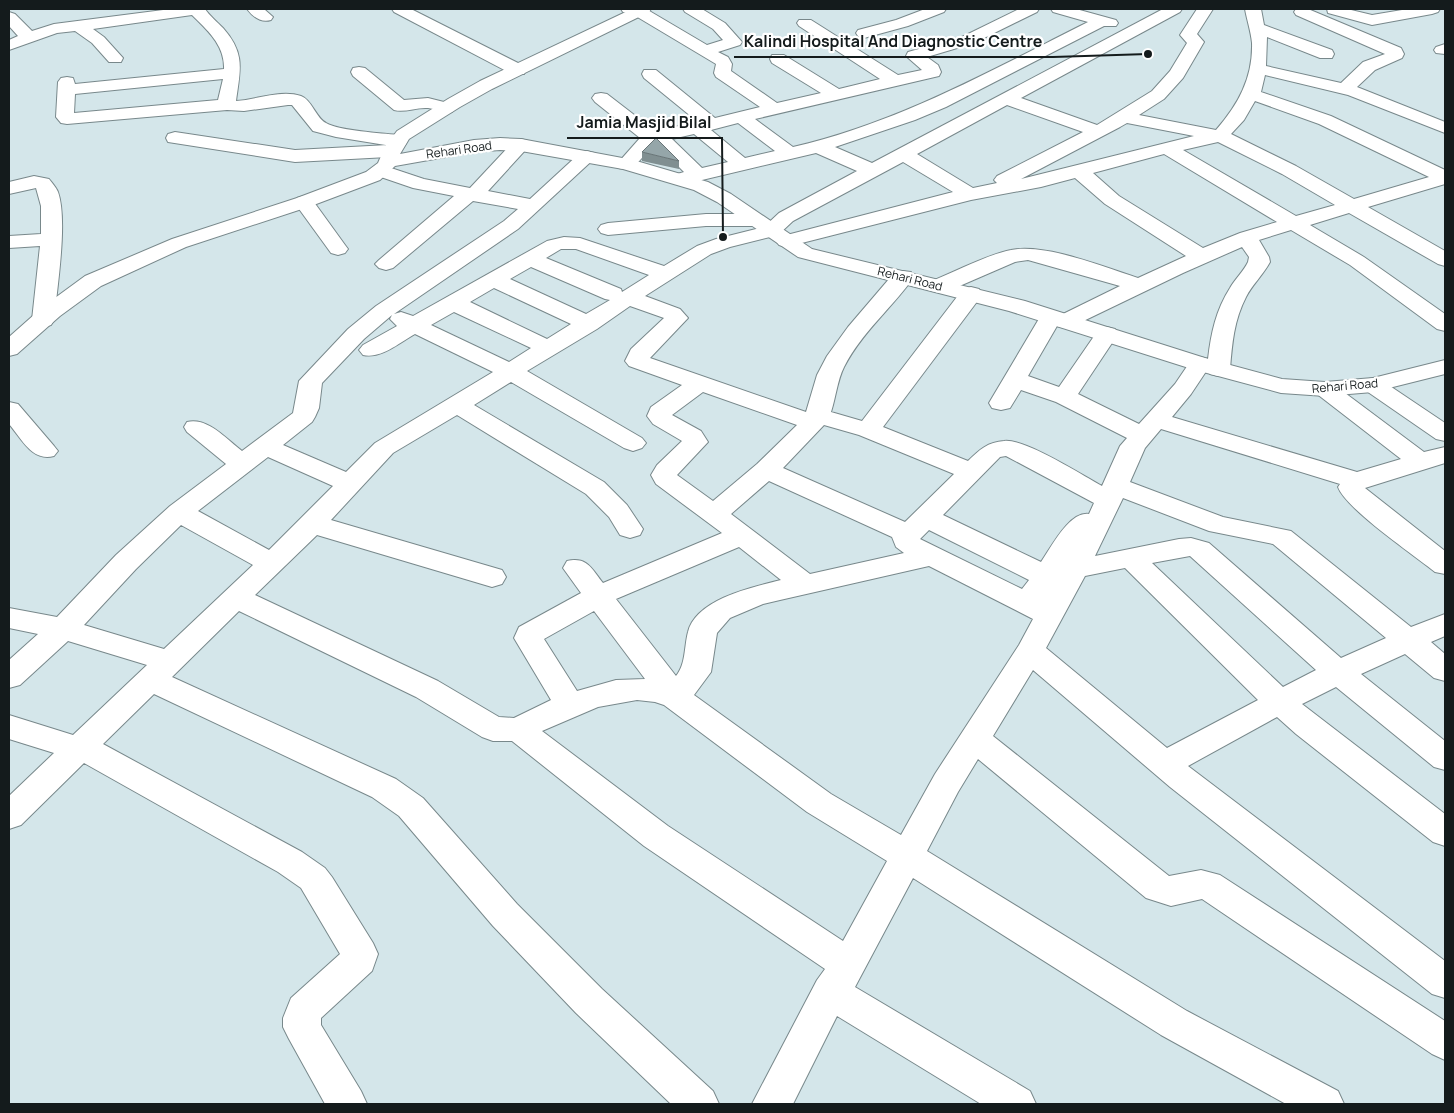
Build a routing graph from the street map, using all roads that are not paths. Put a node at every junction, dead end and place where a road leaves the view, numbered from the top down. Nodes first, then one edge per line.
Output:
1 (196, 9) edge
2 (400, 9) edge
3 (691, 9) edge
4 (938, 9) edge
5 (1031, 9) edge
6 (1059, 9) edge
7 (1174, 9) edge
8 (1205, 9) edge
9 (1253, 9) edge
10 (1331, 9) edge
11 (1432, 9) edge
12 (637, 10) edge
13 (1306, 10) edge
14 (130, 14) edge
15 (9, 17) edge
16 (1102, 21) junction
17 (805, 24) dead end
18 (78, 26) junction
19 (1258, 28) junction
20 (1133, 30) junction
21 (864, 32) dead end
22 (28, 37) junction
23 (9, 45) edge
24 (706, 50) junction
25 (1043, 51) junction
26 (1326, 54) dead end
27 (115, 58) dead end
28 (778, 59) dead end
29 (1074, 62) junction
30 (1259, 68) junction
31 (518, 70) junction
32 (358, 72) dead end
33 (232, 73) junction
34 (650, 74) dead end
35 (900, 81) junction
36 (867, 88) junction
37 (1251, 94) junction
38 (601, 98) dead end
39 (1006, 99) junction
40 (1351, 100) junction
41 (940, 103) junction
42 (227, 105) junction
43 (446, 108) junction
44 (775, 110) junction
45 (844, 110) junction
46 (1400, 110) junction
47 (908, 116) junction
48 (974, 116) junction
49 (1124, 117) junction
50 (742, 118) junction
51 (1325, 120) junction
52 (1379, 123) dead end
53 (704, 126) junction
54 (1445, 128) edge
55 (1098, 131) junction
56 (1358, 135) junction
57 (1220, 136) junction
58 (655, 137) junction
59 (175, 138) dead end
60 (521, 145) junction
61 (818, 148) junction
62 (1167, 148) junction
63 (1436, 153) dead end
64 (790, 154) junction
65 (904, 154) junction
66 (390, 156) junction
67 (587, 157) junction
68 (1275, 162) junction
69 (626, 164) junction
70 (742, 165) junction
71 (873, 170) junction
72 (1079, 171) junction
73 (1237, 175) junction
74 (690, 177) junction
75 (1445, 178) edge
76 (1318, 187) junction
77 (9, 188) edge
78 (978, 192) junction
79 (471, 194) junction
80 (304, 202) junction
81 (1261, 202) junction
82 (534, 206) junction
83 (1351, 206) junction
84 (1296, 223) junction
85 (608, 229) dead end
86 (771, 230) junction
87 (1247, 237) junction
88 (51, 238) junction
89 (1445, 240) edge
90 (9, 242) edge
91 (1422, 247) junction
92 (338, 249) dead end
93 (1201, 256) junction
94 (530, 259) junction
95 (1445, 260) edge
96 (386, 264) dead end
97 (668, 274) junction
98 (903, 277) junction
99 (494, 280) junction
100 (1140, 285) junction
101 (940, 286) junction
102 (971, 294) junction
103 (622, 296) junction
104 (453, 303) junction
105 (384, 311) junction
106 (1058, 319) junction
107 (43, 320) junction
108 (589, 324) junction
109 (1445, 324) edge
110 (414, 325) junction
111 (1107, 334) junction
112 (549, 348) junction
113 (9, 349) edge
114 (371, 350) dead end
115 (1209, 366) junction
116 (1445, 367) edge
117 (511, 372) junction
118 (1014, 379) junction
119 (699, 384) junction
120 (1373, 384) junction
121 (1325, 389) junction
122 (1064, 397) junction
123 (1001, 403) dead end
124 (457, 405) junction
125 (9, 409) edge
126 (816, 420) junction
127 (196, 426) dead end
128 (1148, 428) junction
129 (868, 430) junction
130 (633, 443) dead end
131 (264, 446) junction
132 (44, 451) dead end
133 (1440, 452) edge
134 (242, 463) junction
135 (766, 470) junction
136 (971, 472) junction
137 (1357, 481) junction
138 (351, 484) junction
139 (1110, 499) junction
140 (179, 512) junction
141 (714, 514) junction
142 (312, 524) junction
143 (917, 526) junction
144 (630, 529) dead end
145 (742, 535) junction
146 (933, 556) junction
147 (1131, 558) junction
148 (271, 563) junction
149 (1445, 565) edge
150 (577, 568) dead end
151 (1076, 569) junction
152 (1045, 576) junction
153 (492, 577) dead end
154 (804, 584) junction
155 (598, 596) junction
156 (235, 597) junction
157 (1039, 610) junction
158 (9, 618) edge
159 (1445, 624) edge
160 (64, 629) junction
161 (1408, 641) junction
162 (1030, 651) junction
163 (1445, 670) edge
164 (1338, 672) junction
165 (9, 677) edge
166 (162, 678) junction
167 (675, 697) junction
168 (1280, 702) junction
169 (569, 704) junction
170 (9, 727) edge
171 (518, 730) junction
172 (975, 739) junction
173 (92, 754) junction
174 (1445, 758) edge
175 (1164, 764) junction
176 (9, 816) edge
177 (1445, 832) edge
178 (907, 856) junction
179 (839, 978) junction
180 (1445, 982) edge
181 (1445, 1042) edge
182 (347, 1104) edge
183 (699, 1104) edge
184 (772, 1104) edge
185 (1016, 1104) edge
186 (1324, 1104) edge

1 - 14 street
1 - 33 street
2 - 31 street
3 - 24 street
4 - 21 street
5 - 35 street
6 - 16 street
7 - 20 street
8 - 49 street
9 - 19 street
10 - 11 street
12 - 24 street
12 - 31 street
13 - 19 street
13 - 40 street
14 - 18 street
15 - 22 street
16 - 20 street
16 - 25 street
17 - 35 street
18 - 22 street
18 - 27 street
19 - 26 street
19 - 30 street
20 - 29 street
22 - 23 street
24 - 44 street
25 - 29 street
25 - 41 street
28 - 45 street
29 - 39 street
30 - 37 street
30 - 40 street
31 - 43 street
32 - 43 street
33 - 42 street
33 - 42 street
34 - 53 street
35 - 36 street
35 - 41 street
36 - 45 street
36 - 47 street
37 - 51 street
37 - 57 street
38 - 58 street
39 - 48 street
39 - 55 street
40 - 46 street
40 - 51 street
41 - 47 street
41 - 48 street
42 - 66 street
43 - 66 street
44 - 45 street
44 - 50 street
45 - 47 street
45 - 61 street
46 - 52 street
46 - 54 street
48 - 65 street
49 - 55 street
49 - 57 street
50 - 53 street
50 - 64 street
51 - 56 street
53 - 58 street
53 - 70 street
55 - 78 street
56 - 63 street
56 - 75 street
57 - 62 street
57 - 68 street
58 - 69 street
58 - 74 street
59 - 66 street
60 - 66 street, Rehari Road
60 - 67 street, Rehari Road
60 - 79 street
61 - 64 street
61 - 71 street
62 - 72 street
62 - 73 street
64 - 70 street
65 - 71 street
65 - 78 street
66 - 79 street
66 - 80 street
67 - 69 street, Rehari Road
67 - 82 street
68 - 73 street
68 - 76 street
69 - 74 street, Rehari Road
70 - 74 street
71 - 86 street
72 - 78 street
72 - 93 street
73 - 81 street
74 - 86 street, Rehari Road
75 - 83 street
76 - 81 street
76 - 83 street
77 - 88 street
78 - 86 street
79 - 82 street
79 - 96 street
80 - 92 street
80 - 107 street
81 - 84 street
82 - 105 street
83 - 84 street
83 - 91 street
84 - 87 street
84 - 109 street
85 - 86 street
86 - 97 street
86 - 98 street, Rehari Road
87 - 93 street
87 - 115 street
88 - 90 street
88 - 107 street
89 - 91 street
91 - 95 street
93 - 100 street
94 - 97 street
94 - 99 street
94 - 103 street
97 - 103 street
98 - 101 street, Rehari Road
98 - 126 street
99 - 104 street
99 - 108 street
100 - 101 street
100 - 106 street
101 - 102 street, Rehari Road
102 - 106 street, Rehari Road
102 - 129 street
103 - 108 street
103 - 119 street
104 - 110 street
104 - 112 street
105 - 110 street
105 - 131 street
106 - 111 street, Rehari Road
106 - 118 street
107 - 113 street
108 - 112 street
110 - 114 street
110 - 117 street
111 - 115 street, Rehari Road
111 - 122 street
112 - 117 street
115 - 121 street, Rehari Road
115 - 128 street
116 - 120 street, Rehari Road
117 - 124 street
117 - 130 street
118 - 122 street
118 - 123 street
119 - 126 street
119 - 141 street
120 - 121 street, Rehari Road
120 - 133 street
121 - 133 street
122 - 128 street
124 - 138 street
124 - 144 street
125 - 132 street
126 - 129 street
126 - 135 street
127 - 134 street
128 - 137 street
128 - 139 street
129 - 136 street
131 - 134 street
131 - 138 street
133 - 137 street
134 - 140 street
135 - 141 street
135 - 143 street
136 - 139 street
136 - 143 street
137 - 149 street
138 - 142 street
139 - 151 street
139 - 152 street
139 - 161 street
140 - 148 street
140 - 160 street
141 - 145 street
142 - 148 street
142 - 153 street
143 - 146 street
143 - 152 street
145 - 154 street
145 - 155 street
146 - 154 street
146 - 157 street
147 - 151 street
147 - 164 street
147 - 168 street
148 - 156 street
150 - 155 street
151 - 157 street
152 - 157 street
154 - 167 street
155 - 167 street
155 - 169 street
156 - 166 street
156 - 171 street
157 - 162 street
158 - 160 street
159 - 161 street
160 - 165 street
160 - 166 street
161 - 163 street
161 - 164 street
162 - 172 street
162 - 175 street
164 - 168 street
164 - 174 street
166 - 173 street
166 - 183 street
167 - 169 street
167 - 178 street
168 - 175 street
168 - 177 street
169 - 171 street
170 - 173 street
171 - 179 street
172 - 178 street
172 - 181 street
173 - 176 street
173 - 182 street
175 - 180 street
178 - 179 street
178 - 186 street
179 - 184 street
179 - 185 street

